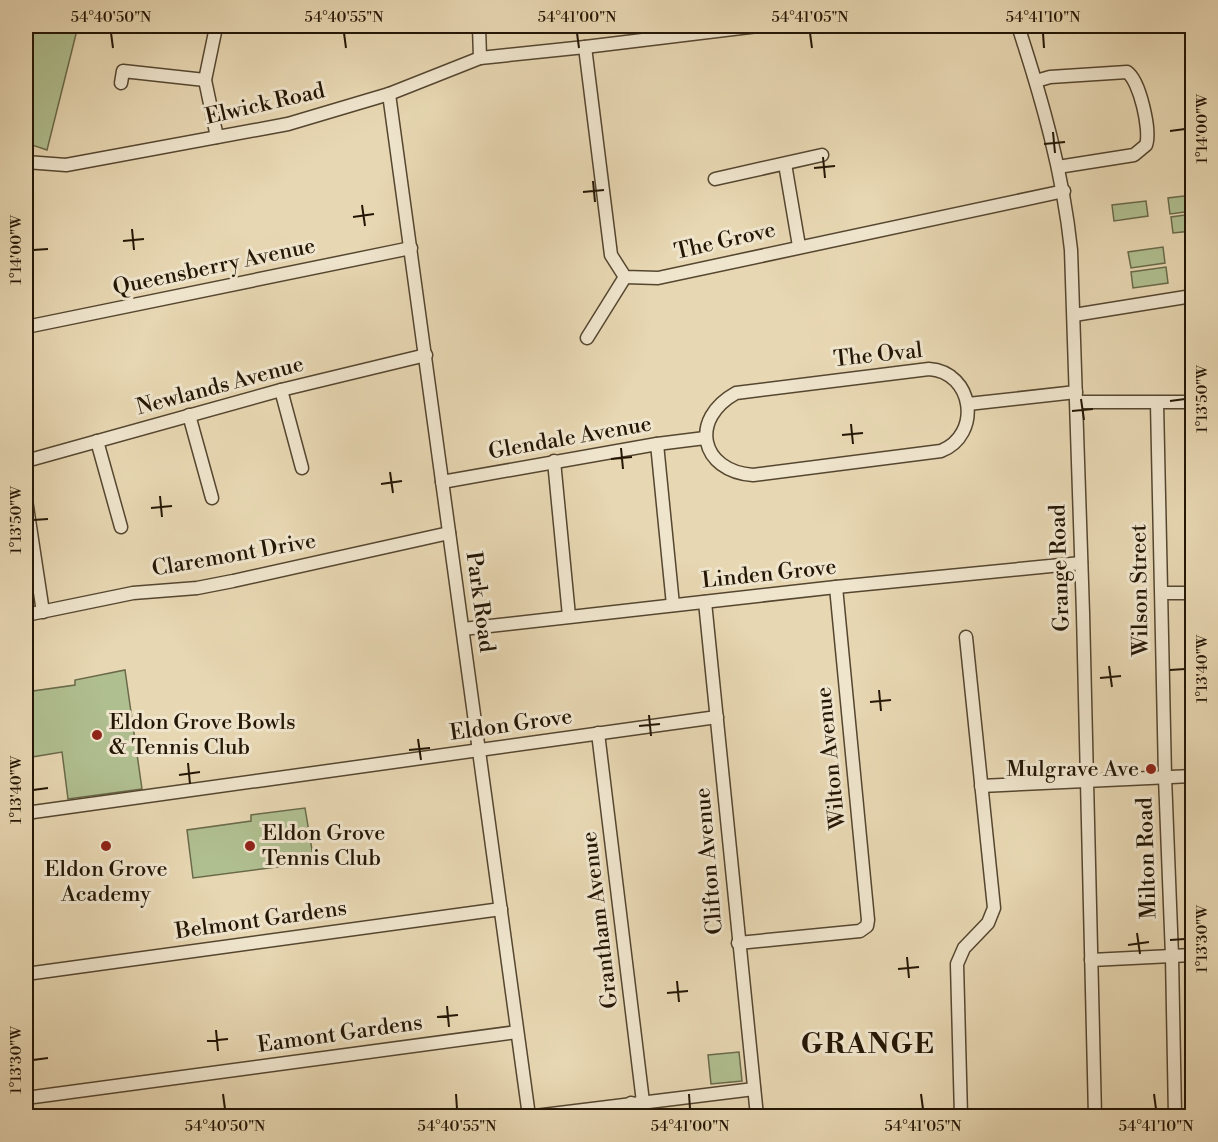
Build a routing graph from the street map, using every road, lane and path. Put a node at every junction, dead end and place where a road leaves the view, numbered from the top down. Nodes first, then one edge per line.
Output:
1 (480, 26) edge
2 (758, 26) edge
3 (1018, 26) edge
4 (215, 32) dead end
5 (585, 47) junction
6 (124, 57) dead end
7 (480, 58) junction
8 (205, 80) junction
9 (1036, 81) junction
10 (389, 94) junction
11 (217, 137) junction
12 (822, 155) dead end
13 (26, 164) edge
14 (785, 164) junction
15 (1058, 167) junction
16 (715, 179) dead end
17 (1064, 190) junction
18 (799, 246) junction
19 (411, 248) junction
20 (625, 277) junction
21 (1192, 296) edge
22 (1074, 315) junction
23 (26, 327) edge
24 (587, 338) dead end
25 (426, 355) junction
26 (281, 390) junction
27 (1077, 397) junction
28 (1192, 402) edge
29 (1157, 403) junction
30 (968, 404) junction
31 (189, 415) junction
32 (705, 438) junction
33 (97, 441) junction
34 (657, 444) junction
35 (26, 461) edge
36 (554, 461) junction
37 (302, 468) dead end
38 (442, 482) junction
39 (212, 498) dead end
40 (26, 500) edge
41 (121, 527) dead end
42 (449, 533) junction
43 (1081, 562) junction
44 (836, 587) junction
45 (1162, 593) junction
46 (1192, 593) edge
47 (705, 602) junction
48 (673, 605) junction
49 (43, 612) junction
50 (26, 615) edge
51 (569, 616) junction
52 (462, 629) junction
53 (966, 637) dead end
54 (717, 717) junction
55 (598, 733) junction
56 (479, 751) junction
57 (1192, 776) edge
58 (1166, 777) junction
59 (1087, 781) junction
60 (981, 786) junction
61 (26, 813) edge
62 (501, 909) junction
63 (738, 943) junction
64 (1192, 955) edge
65 (1172, 956) junction
66 (1091, 960) junction
67 (26, 974) edge
68 (517, 1032) junction
69 (754, 1089) junction
70 (26, 1098) edge
71 (637, 1103) junction
72 (530, 1116) edge
73 (535, 1116) edge
74 (633, 1116) edge
75 (756, 1116) edge
76 (961, 1116) edge
77 (1095, 1116) edge
78 (1175, 1116) edge

1 - 7 street
2 - 5 street, Elwick Road
3 - 9 street, Grange Road
4 - 8 street
5 - 7 street, Elwick Road
5 - 20 street
6 - 8 street
7 - 10 street, Elwick Road
8 - 11 street
9 - 15 street, Grange Road
9 - 15 street
10 - 11 street, Elwick Road
10 - 19 street, Park Road
11 - 13 street, Elwick Road
12 - 14 street
14 - 16 street
14 - 18 street
15 - 17 street, Grange Road
17 - 18 street, The Grove
17 - 22 street, Grange Road
18 - 20 street, The Grove
19 - 23 street, Queensberry Avenue
19 - 25 street, Park Road
20 - 24 street
21 - 22 street
22 - 27 street, Grange Road
25 - 26 street, Newlands Avenue
25 - 38 street, Park Road
26 - 31 street, Newlands Avenue
26 - 37 street
27 - 29 street
27 - 30 street
27 - 43 street, Grange Road
28 - 29 street
29 - 45 street, Wilson Street
30 - 32 street, The Oval
30 - 32 street
31 - 33 street, Newlands Avenue
31 - 39 street
32 - 34 street, Glendale Avenue
33 - 35 street, Newlands Avenue
33 - 41 street
34 - 36 street, Glendale Avenue
34 - 48 street
36 - 38 street, Glendale Avenue
36 - 51 street
38 - 42 street, Park Road
40 - 49 street
42 - 49 street, Claremont Drive
42 - 52 street, Park Road
43 - 44 street, Linden Grove
43 - 59 street, Grange Road
44 - 47 street, Linden Grove
44 - 63 street, Wilton Avenue
45 - 46 street
45 - 58 street, Wilson Street
47 - 48 street, Linden Grove
47 - 54 street, Clifton Avenue
48 - 51 street, Linden Grove
49 - 50 street, Claremont Drive
51 - 52 street, Linden Grove
52 - 56 street, Park Road
53 - 60 street
54 - 55 street, Eldon Grove
54 - 63 street, Clifton Avenue
55 - 56 street, Eldon Grove
55 - 71 street, Grantham Avenue
56 - 61 street, Eldon Grove
56 - 62 street, Park Road
57 - 58 street
58 - 59 street
58 - 65 street, Milton Road
59 - 60 street
59 - 66 street, Grange Road
60 - 76 street
62 - 67 street, Belmont Gardens
62 - 68 street, Park Road
63 - 69 street, Clifton Avenue
64 - 65 street
65 - 66 street
65 - 78 street, Milton Road
66 - 77 street, Grange Road
68 - 70 street, Eamont Gardens
68 - 72 street, Park Road
69 - 71 street
69 - 75 street, Clifton Avenue
71 - 73 street
71 - 74 street, Grantham Avenue

